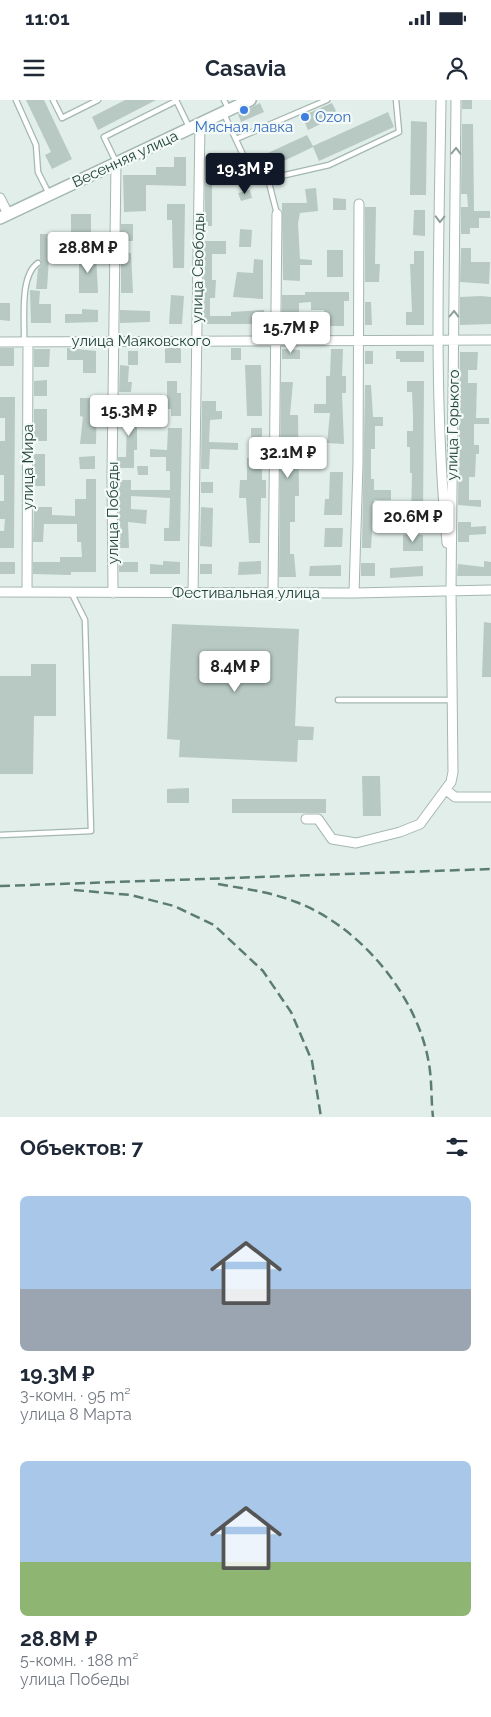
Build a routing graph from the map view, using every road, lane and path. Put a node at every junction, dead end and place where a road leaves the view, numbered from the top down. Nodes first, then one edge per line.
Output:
1 (16, 100) edge
2 (53, 100) edge
3 (98, 100) edge
4 (176, 100) edge
5 (327, 100) edge
6 (396, 100) edge
7 (441, 100) edge
8 (456, 100) edge
9 (246, 101) edge
10 (225, 107) edge
11 (195, 126) junction
12 (236, 139) junction
13 (116, 163) junction
14 (268, 179) junction
15 (50, 194) junction
16 (0, 198) edge
17 (359, 204) dead end
18 (278, 214) joint
19 (4, 216) edge
20 (38, 263) dead end
21 (438, 340) junction
22 (454, 340) junction
23 (491, 340) edge
24 (115, 341) junction
25 (197, 341) junction
26 (274, 341) junction
27 (0, 342) edge
28 (26, 342) junction
29 (358, 342) junction
30 (451, 590) junction
31 (491, 590) edge
32 (0, 592) edge
33 (27, 592) junction
34 (71, 592) junction
35 (113, 593) junction
36 (193, 593) junction
37 (273, 593) junction
38 (354, 593) junction
39 (338, 700) dead end
40 (452, 700) junction
41 (446, 790) junction
42 (491, 797) edge
43 (306, 819) dead end
44 (0, 835) edge

1 - 15 lane
2 - 3 lane
4 - 11 lane
4 - 13 lane
5 - 12 lane
6 - 14 lane
7 -> 21 street, улица Горького
22 -> 8 street, улица Горького
9 - 10 street, Весенняя улица
10 - 11 street, Весенняя улица
10 - 12 lane
11 - 13 street, Весенняя улица
11 - 25 street, улица Свободы
12 - 14 lane
13 - 15 street, Весенняя улица
13 - 24 street, улица Победы
14 - 18 lane
15 - 19 street, Весенняя улица
16 - 19 street
17 - 29 street
18 - 26 street
20 - 28 lane
21 - 22 street, улица Маяковского
21 - 29 street, улица Маяковского
21 - 30 street, улица Горького
22 - 23 street, улица Маяковского
22 - 30 street, улица Горького
24 - 25 street, улица Маяковского
24 - 28 street, улица Маяковского
24 - 35 street, улица Победы
25 - 26 street, улица Маяковского
25 - 36 street, улица Свободы
26 - 29 street, улица Маяковского
26 - 37 street
27 - 28 street, улица Маяковского
28 - 33 street, улица Мира
29 - 38 street
30 - 31 street, Фестивальная улица
30 - 38 street, Фестивальная улица
30 - 40 street
32 - 33 street, Фестивальная улица
33 - 34 street, Фестивальная улица
34 - 35 street, Фестивальная улица
34 - 44 lane
35 - 36 street, Фестивальная улица
36 - 37 street, Фестивальная улица
37 - 38 street, Фестивальная улица
39 - 40 lane
40 - 41 street
41 - 42 street
41 - 43 street

